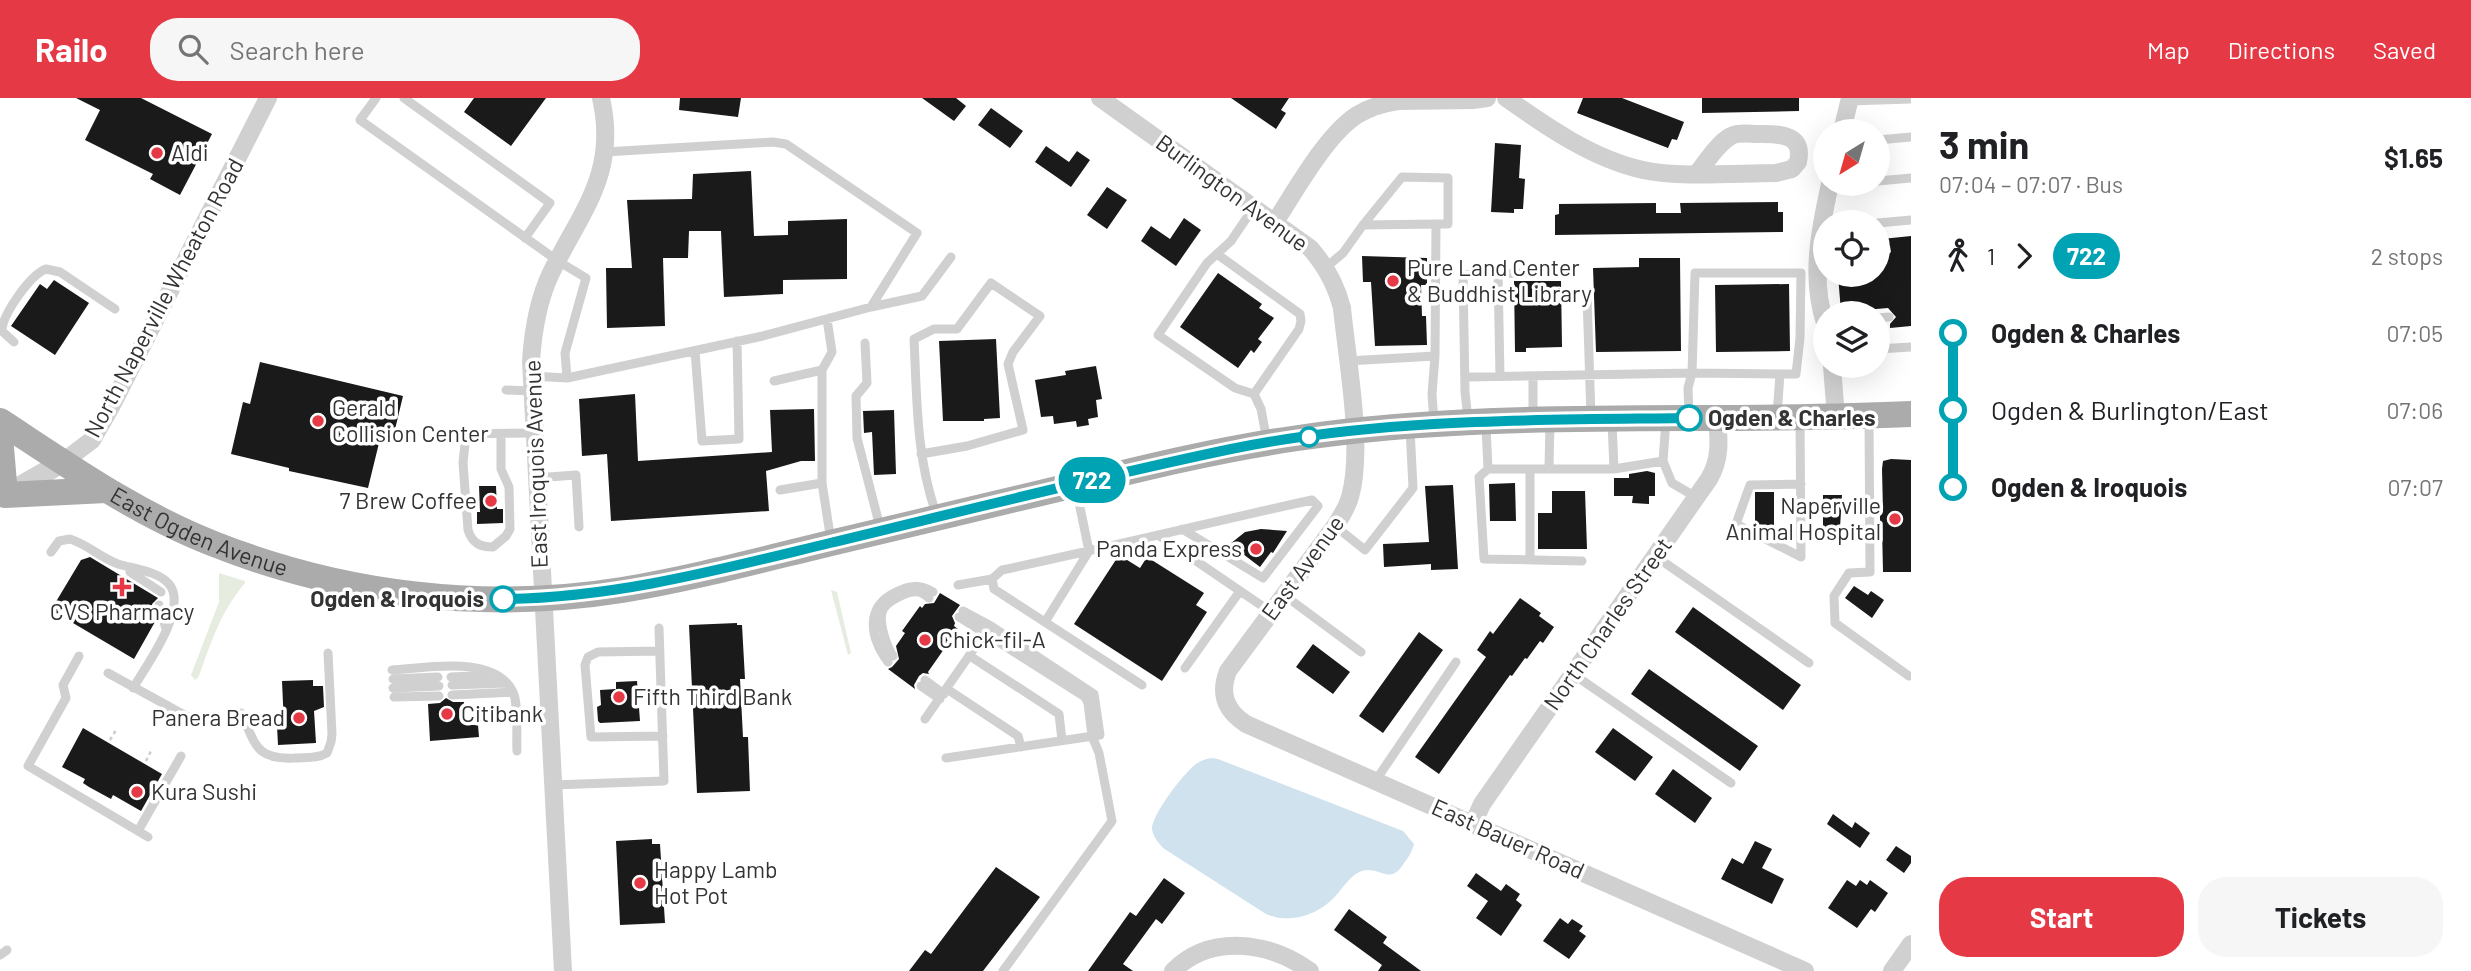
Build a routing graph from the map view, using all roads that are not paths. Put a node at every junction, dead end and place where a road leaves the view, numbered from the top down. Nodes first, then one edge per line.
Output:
1 (268, 98) edge
2 (376, 98) edge
3 (404, 98) edge
4 (601, 98) edge
5 (1100, 98) edge
6 (1487, 98) edge
7 (1506, 98) edge
8 (1911, 99) edge
9 (1849, 100) edge
10 (1845, 119) edge
11 (1911, 137) edge
12 (1890, 139) edge
13 (604, 152) junction
14 (1698, 172) junction
15 (1911, 178) edge
16 (1890, 180) edge
17 (1254, 207) junction
18 (1911, 220) edge
19 (1275, 222) junction
20 (1890, 222) edge
21 (1436, 224) junction
22 (1363, 225) junction
23 (525, 238) junction
24 (1217, 254) junction
25 (951, 257) dead end
26 (558, 261) junction
27 (1325, 268) junction
28 (1555, 272) dead end
29 (1497, 274) junction
30 (1587, 296) dead end
31 (871, 307) junction
32 (115, 309) dead end
33 (827, 319) junction
34 (737, 341) junction
35 (14, 342) dead end
36 (865, 343) dead end
37 (1911, 347) edge
38 (1890, 348) edge
39 (695, 351) junction
40 (1435, 356) junction
41 (1347, 361) junction
42 (822, 370) junction
43 (1692, 373) junction
44 (1780, 374) junction
45 (1590, 375) junction
46 (1500, 376) junction
47 (1533, 376) junction
48 (1465, 377) junction
49 (567, 378) junction
50 (1833, 378) edge
51 (774, 381) dead end
52 (531, 383) junction
53 (506, 390) dead end
54 (1254, 394) junction
55 (1911, 414) edge
56 (1869, 416) junction
57 (1717, 417) junction
58 (1788, 417) junction
59 (1836, 417) junction
60 (1677, 418) junction
61 (1541, 419) junction
62 (1601, 419) junction
63 (0, 421) edge
64 (1477, 421) junction
65 (1422, 425) junction
66 (1354, 431) junction
67 (533, 433) junction
68 (501, 434) junction
69 (0, 436) edge
70 (1267, 443) junction
71 (921, 454) junction
72 (1663, 461) junction
73 (63, 462) junction
74 (1549, 468) junction
75 (1488, 469) junction
76 (1530, 469) junction
77 (1614, 469) junction
78 (536, 478) junction
79 (822, 483) junction
80 (1801, 484) junction
81 (1076, 485) junction
82 (780, 489) dead end
83 (106, 490) junction
84 (2, 496) edge
85 (1696, 497) junction
86 (938, 518) junction
87 (1335, 526) junction
88 (579, 527) dead end
89 (1182, 529) junction
90 (881, 531) junction
91 (1158, 535) junction
92 (832, 543) junction
93 (1090, 551) junction
94 (51, 552) dead end
95 (1655, 556) junction
96 (1531, 560) junction
97 (1582, 561) dead end
98 (117, 564) junction
99 (992, 579) junction
100 (958, 586) dead end
101 (1240, 591) junction
102 (158, 593) dead end
103 (931, 595) dead end
104 (1284, 595) junction
105 (542, 598) junction
106 (162, 605) dead end
107 (1271, 612) junction
108 (961, 614) dead end
109 (1045, 622) junction
110 (168, 625) junction
111 (659, 628) dead end
112 (988, 629) junction
113 (660, 651) junction
114 (1361, 652) dead end
115 (328, 653) dead end
116 (79, 656) dead end
117 (970, 656) junction
118 (891, 659) dead end
119 (1456, 662) dead end
120 (1809, 663) dead end
121 (1185, 668) dead end
122 (108, 673) dead end
123 (1573, 674) junction
124 (497, 675) junction
125 (1909, 676) dead end
126 (507, 683) junction
127 (923, 683) dead end
128 (393, 684) junction
129 (1142, 685) dead end
130 (452, 686) junction
131 (133, 688) junction
132 (513, 692) junction
133 (944, 694) junction
134 (1223, 694) joint
135 (241, 713) dead end
136 (188, 717) dead end
137 (925, 719) dead end
138 (1096, 735) junction
139 (663, 736) junction
140 (1062, 740) junction
141 (1021, 747) junction
142 (517, 751) dead end
143 (181, 756) dead end
144 (946, 758) dead end
145 (1376, 780) junction
146 (1731, 783) dead end
147 (552, 785) junction
148 (1474, 824) junction
149 (138, 831) junction
150 (148, 837) dead end
151 (1911, 944) edge
152 (564, 971) edge
153 (1003, 971) edge
154 (1173, 971) edge
155 (1310, 971) edge
156 (1805, 971) edge
157 (1892, 971) edge

1 - 73 street, North Naperville Wheaton Road
2 - 23 lane
3 - 23 lane
4 - 13 street, East Iroquois Avenue
5 - 17 street, Burlington Avenue
6 - 19 street
7 - 14 street
8 - 9 lane
9 - 10 street
11 - 12 lane
13 - 26 street, East Iroquois Avenue
13 - 31 lane
14 - 14 street
15 - 16 lane
17 - 19 street, Burlington Avenue
17 - 24 lane
18 - 20 lane
19 - 27 street, Burlington Avenue
21 - 22 lane
21 - 22 lane
21 - 40 lane
22 - 27 lane
23 - 26 lane
24 - 54 lane
24 - 54 lane
25 - 31 lane
26 - 49 lane
26 - 52 street, East Iroquois Avenue
27 - 41 street, Burlington Avenue
28 - 29 lane
29 - 46 lane
29 - 48 lane
30 - 45 lane
31 - 33 lane
32 - 35 lane
33 - 34 lane
33 - 42 lane
34 - 39 lane
34 - 39 lane
36 - 90 lane
37 - 38 lane
39 - 49 lane
40 - 41 lane
40 - 65 lane
41 - 66 street, Burlington Avenue
42 - 51 lane
42 - 79 lane
43 - 44 lane
43 - 44 lane
43 - 45 lane
43 - 60 lane
44 - 58 lane
45 - 47 lane
45 - 62 lane
46 - 47 lane
46 - 48 lane
47 - 61 lane
48 - 64 lane
49 - 52 lane
50 - 59 street
52 - 53 lane
52 - 67 street, East Iroquois Avenue
54 - 70 lane
55 - 56 main road, East Ogden Avenue
56 - 59 main road, East Ogden Avenue
56 - 125 lane
57 - 58 main road, East Ogden Avenue
57 - 60 main road, East Ogden Avenue
57 - 85 street, North Charles Street
58 - 59 main road, East Ogden Avenue
58 - 80 lane
60 - 62 main road, East Ogden Avenue
60 - 72 lane
61 - 62 main road, East Ogden Avenue
61 - 64 main road, East Ogden Avenue
61 - 74 lane
62 - 77 lane
63 - 73 main road, East Ogden Avenue
64 - 65 main road, East Ogden Avenue
64 - 75 lane
65 - 66 main road, East Ogden Avenue
65 - 87 lane
66 - 70 main road, East Ogden Avenue
66 - 87 street, East Avenue
67 - 68 lane
67 - 78 street, East Iroquois Avenue
68 - 68 lane
69 - 84 main road
70 - 81 main road, East Ogden Avenue
71 - 71 lane
71 - 86 lane
72 - 77 lane
72 - 85 lane
73 - 83 main road, East Ogden Avenue
73 - 84 street, North Naperville Wheaton Road
74 - 76 lane
74 - 77 lane
75 - 76 lane
75 - 96 lane
76 - 96 lane
78 - 88 lane
78 - 105 street, East Iroquois Avenue
79 - 82 lane
79 - 92 lane
80 - 80 lane
81 - 86 main road, East Ogden Avenue
81 - 93 lane
83 - 84 main road
83 - 105 main road, East Ogden Avenue
85 - 95 street, North Charles Street
86 - 90 main road, East Ogden Avenue
87 - 104 street, East Avenue
89 - 89 lane
89 - 91 lane
90 - 92 main road, East Ogden Avenue
91 - 93 lane
91 - 101 lane
92 - 105 main road, East Ogden Avenue
93 - 99 lane
93 - 109 lane
94 - 98 lane
95 - 120 lane
95 - 123 street, North Charles Street
96 - 97 lane
98 - 102 lane
98 - 110 lane
99 - 100 lane
99 - 109 lane
101 - 107 lane
101 - 121 lane
103 - 118 lane
104 - 107 street, East Avenue
104 - 114 lane
105 - 147 street, East Iroquois Avenue
106 - 110 lane
107 - 134 street, East Avenue
108 - 112 lane
109 - 129 lane
110 - 131 lane
111 - 113 lane
112 - 117 lane
112 - 138 lane
113 - 139 lane
113 - 139 lane
115 - 135 lane
116 - 149 lane
117 - 133 lane
117 - 140 lane
119 - 145 lane
122 - 131 lane
123 - 146 lane
123 - 148 street, North Charles Street
124 - 126 lane
124 - 128 lane
124 - 130 lane
126 - 130 lane
126 - 132 lane
127 - 133 lane
128 - 128 lane
130 - 132 lane
131 - 136 lane
132 - 142 lane
133 - 137 lane
133 - 141 lane
134 - 145 street, East Bauer Road
138 - 140 lane
138 - 153 lane
139 - 147 lane
140 - 141 lane
141 - 144 lane
143 - 149 lane
145 - 148 street, East Bauer Road
147 - 152 street, East Iroquois Avenue
148 - 156 street, East Bauer Road
149 - 150 lane
151 - 157 street
154 - 155 street

